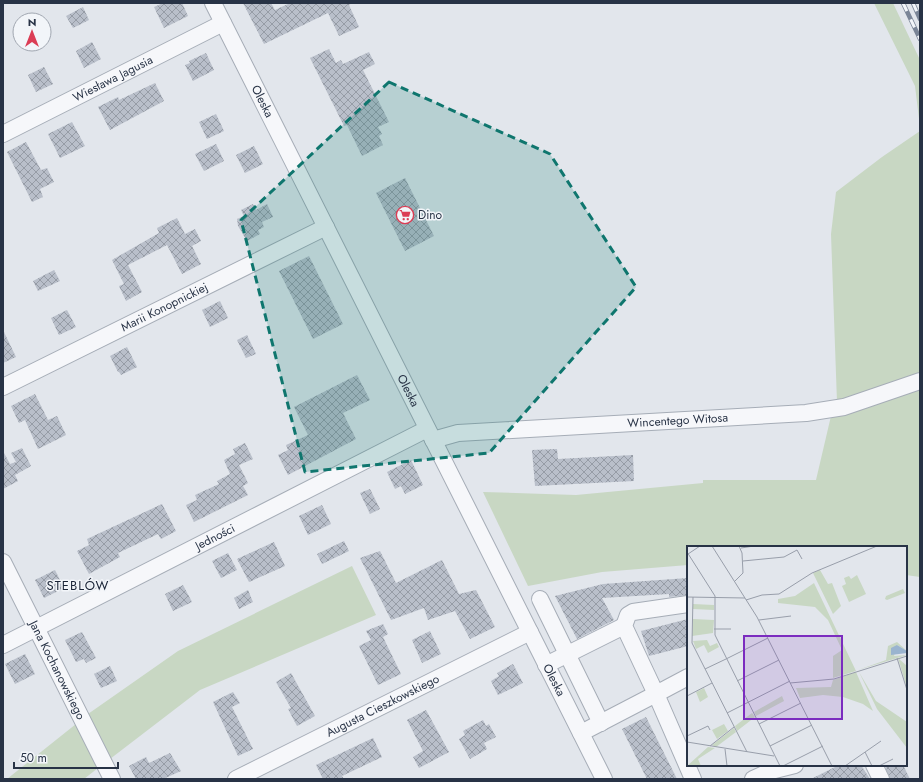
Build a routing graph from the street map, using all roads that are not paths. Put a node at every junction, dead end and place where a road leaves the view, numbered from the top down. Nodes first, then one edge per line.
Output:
1 (213, 3) edge
2 (223, 23) junction
3 (3, 134) edge
4 (326, 227) junction
5 (920, 381) edge
6 (3, 388) edge
7 (430, 435) junction
8 (3, 562) edge
9 (540, 599) dead end
10 (687, 604) edge
11 (624, 626) junction
12 (36, 628) junction
13 (530, 632) junction
14 (3, 645) edge
15 (567, 654) junction
16 (546, 665) junction
17 (687, 678) edge
18 (656, 694) junction
19 (601, 722) junction
20 (581, 733) junction
21 (684, 749) edge
22 (687, 759) edge
23 (689, 766) edge
24 (791, 766) edge
25 (874, 766) edge
26 (112, 779) edge
27 (236, 779) edge
28 (604, 779) edge
29 (693, 779) edge
30 (753, 779) edge
31 (881, 779) edge

1 - 2 street, Oleska
2 - 3 street, Wiesława Jagusia
2 - 4 street, Oleska
4 - 6 street, Marii Konopnickiej
4 - 7 street, Oleska
5 - 7 street, Wincentego Witosa
7 - 12 street, Jedności
7 - 13 street, Oleska
8 - 12 street, Jana Kochanowskiego
9 - 15 street
10 - 11 street
11 - 15 street
11 - 18 street
12 - 14 street, Jedności
12 - 26 street, Jana Kochanowskiego
13 - 16 street, Oleska
13 - 27 street, Augusta Cieszkowskiego
15 - 16 street
15 - 19 street
16 - 20 street, Oleska
17 - 18 street
18 - 19 street
18 - 21 street
19 - 20 street
20 - 28 street, Oleska
21 - 22 street
23 - 29 street
24 - 30 street
25 - 31 street

